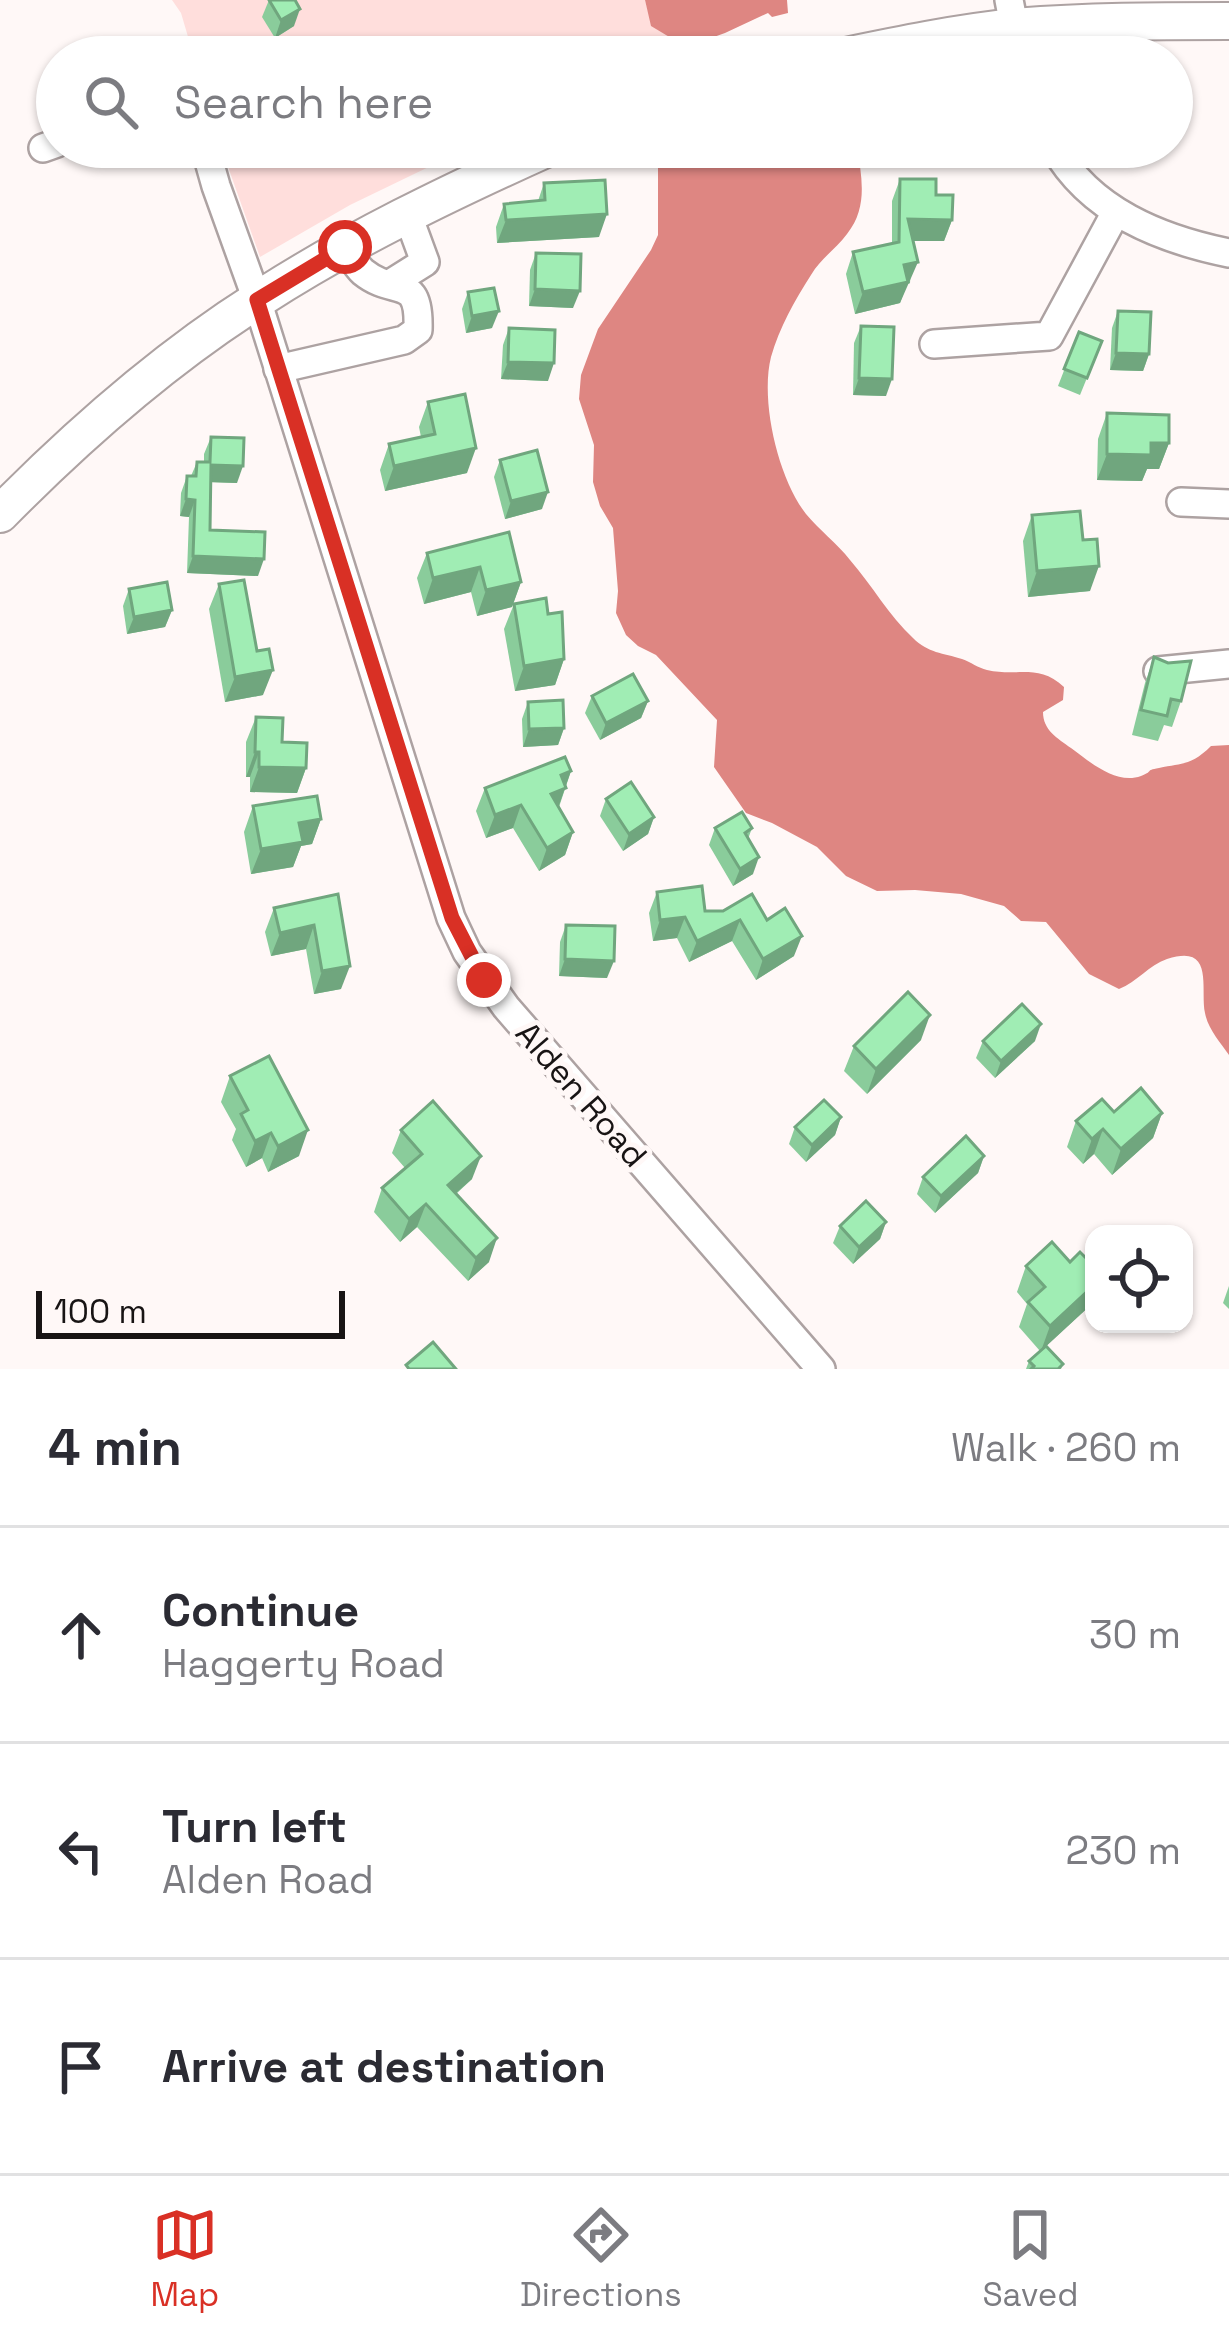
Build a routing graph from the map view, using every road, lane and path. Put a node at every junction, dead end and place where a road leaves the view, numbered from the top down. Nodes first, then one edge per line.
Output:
1 (1229, 21) edge
2 (1014, 28) edge
3 (959, 36) edge
4 (211, 168) edge
5 (504, 168) edge
6 (1066, 168) edge
7 (1116, 212) junction
8 (407, 213) junction
9 (345, 247) junction
10 (1229, 253) edge
11 (390, 284) junction
12 (257, 300) junction
13 (934, 344) dead end
14 (278, 369) junction
15 (1181, 502) dead end
16 (1229, 504) edge
17 (0, 514) edge
18 (1229, 664) edge
19 (1158, 671) edge
20 (821, 1369) edge

1 - 2 main road
2 - 3 main road
4 - 12 street, Alden Road
5 - 8 main road
6 - 7 street
7 - 10 street
7 - 13 street
8 - 9 main road
8 - 11 street
9 - 11 street
9 - 12 main road
11 - 14 street
12 - 14 street, Alden Road
12 - 17 main road
14 - 20 street, Alden Road
15 - 16 street
18 - 19 street

